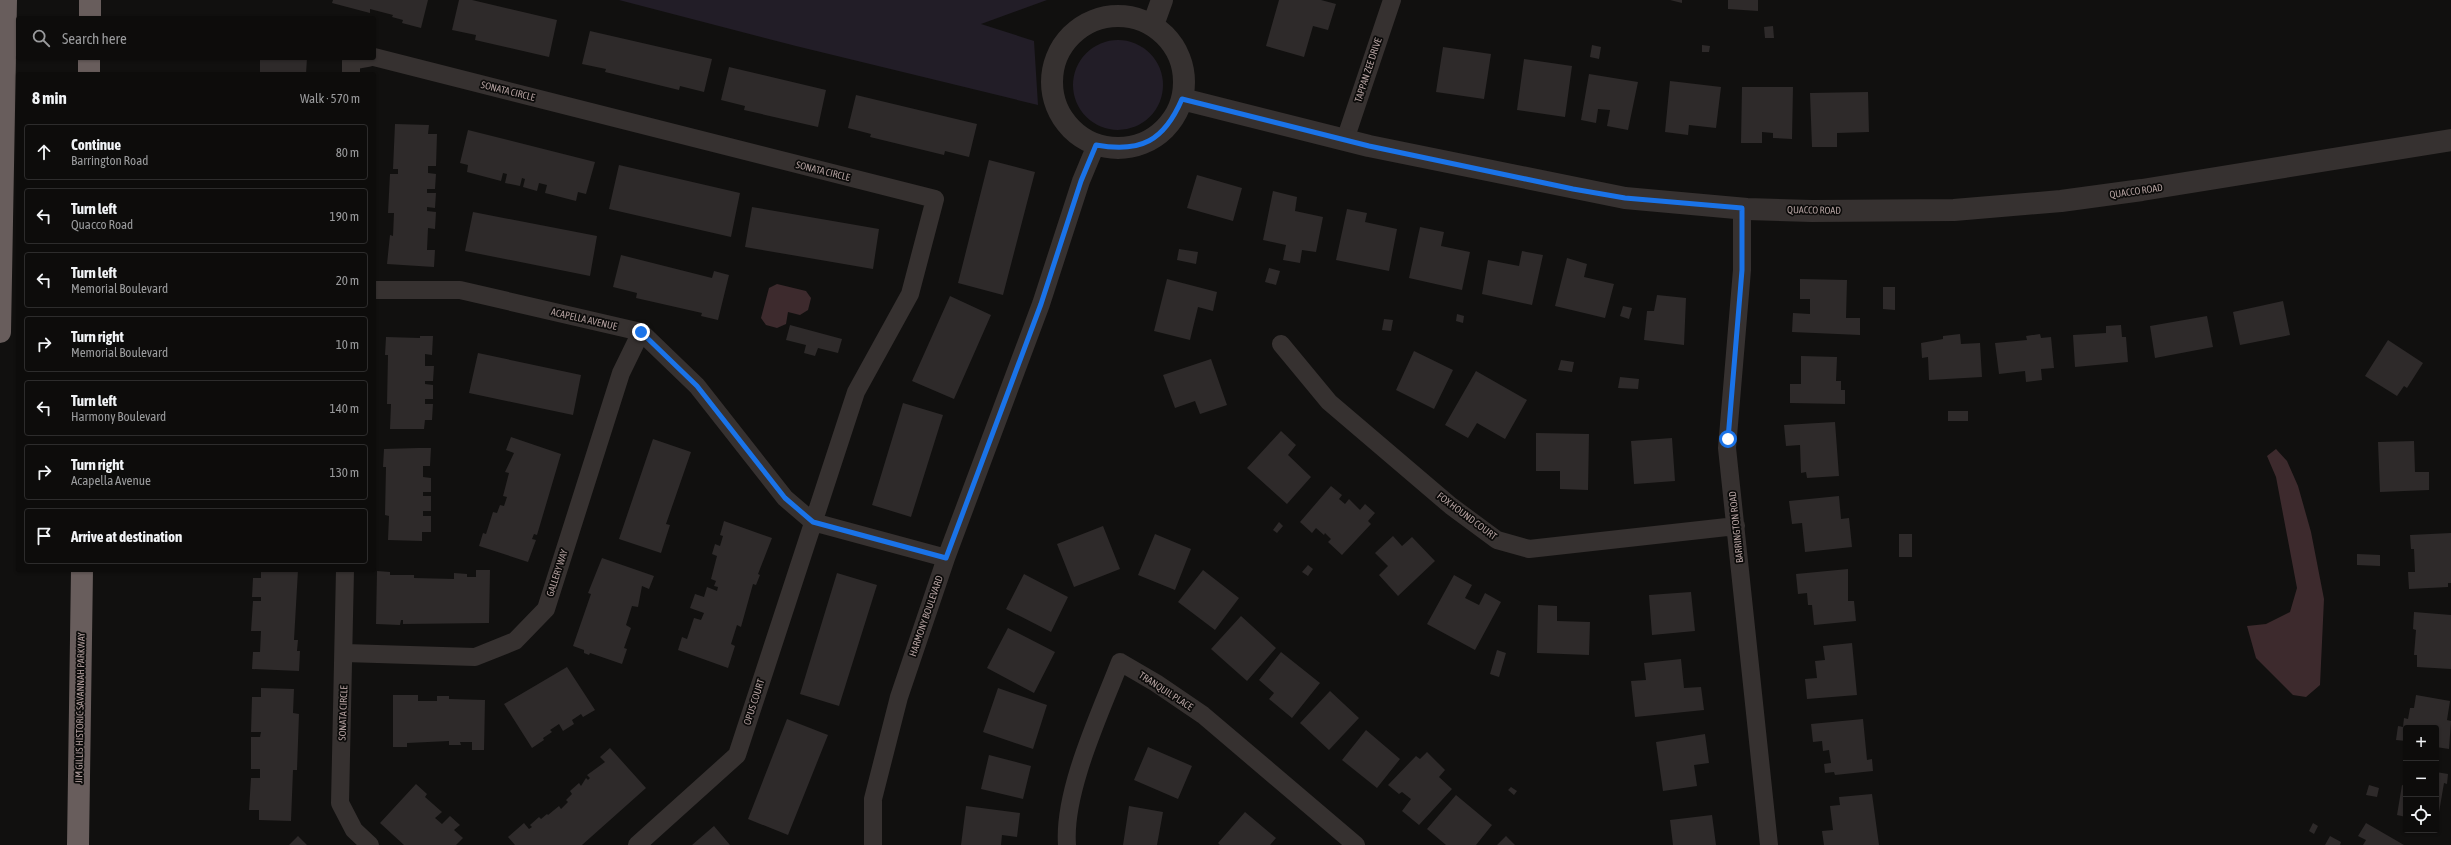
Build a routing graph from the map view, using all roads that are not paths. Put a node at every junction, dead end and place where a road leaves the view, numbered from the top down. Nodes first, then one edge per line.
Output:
1 (6, 0) edge
2 (90, 0) edge
3 (1162, 0) edge
4 (1392, 0) edge
5 (90, 16) edge
6 (1153, 25) junction
7 (376, 59) edge
8 (90, 60) edge
9 (357, 60) edge
10 (89, 72) edge
11 (351, 72) edge
12 (1182, 99) junction
13 (1345, 140) junction
14 (2451, 140) edge
15 (1096, 145) junction
16 (1742, 208) junction
17 (376, 290) edge
18 (0, 332) edge
19 (641, 332) junction
20 (1281, 344) dead end
21 (813, 522) junction
22 (1736, 526) junction
23 (946, 558) junction
24 (82, 572) edge
25 (345, 572) edge
26 (345, 653) junction
27 (78, 845) edge
28 (370, 845) edge
29 (637, 845) edge
30 (873, 845) edge
31 (1067, 845) edge
32 (1356, 845) edge
33 (1769, 845) edge

1 - 18 highway
2 - 5 highway
3 - 6 street
4 - 13 street, TAPPAN ZEE DRIVE
6 - 12 street
6 - 15 street
7 - 21 street, SONATA CIRCLE
8 - 10 highway
9 - 11 street
12 - 13 street, QUACCO ROAD
12 - 15 street
13 - 16 street, QUACCO ROAD
14 - 16 street, QUACCO ROAD
15 - 23 street, HARMONY BOULEVARD
16 - 22 street, BARRINGTON ROAD
17 - 19 street, ACAPELLA AVENUE
19 - 21 street
19 - 26 street, GALLERY WAY
20 - 22 street, FOX HOUND COURT
21 - 23 street
21 - 29 street, OPUS COURT
22 - 33 street, BARRINGTON ROAD
23 - 30 street, HARMONY BOULEVARD
24 - 27 highway, JIM GILLIS HISTORIC SAVANNAH PARKWAY
25 - 26 street, SONATA CIRCLE
26 - 28 street, SONATA CIRCLE
31 - 32 street, TRANQUIL PLACE

